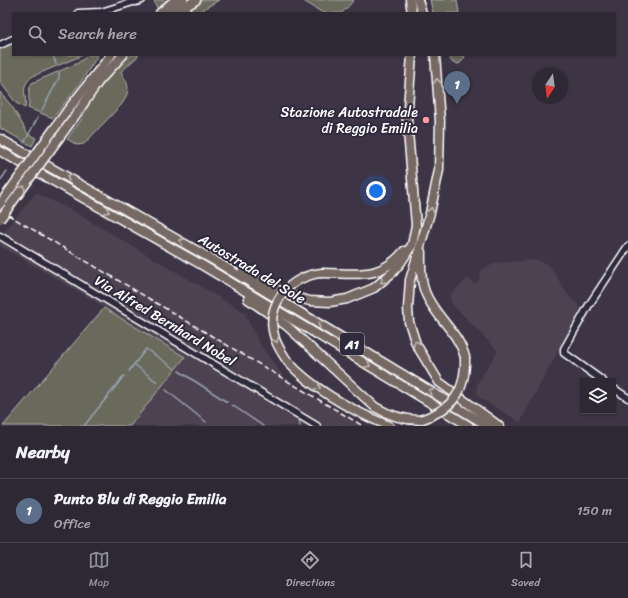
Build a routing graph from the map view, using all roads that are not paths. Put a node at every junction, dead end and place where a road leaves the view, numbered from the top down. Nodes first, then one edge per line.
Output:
1 (119, 0) edge
2 (142, 0) edge
3 (166, 0) edge
4 (175, 0) edge
5 (183, 0) edge
6 (196, 0) edge
7 (410, 0) edge
8 (418, 0) edge
9 (131, 1) edge
10 (114, 7) junction
11 (101, 12) edge
12 (156, 12) edge
13 (161, 12) edge
14 (169, 12) edge
15 (177, 12) edge
16 (412, 12) edge
17 (422, 12) edge
18 (12, 40) edge
19 (0, 44) edge
20 (111, 56) edge
21 (122, 56) edge
22 (412, 56) edge
23 (434, 56) edge
24 (0, 139) edge
25 (0, 151) edge
26 (0, 204) edge
27 (0, 219) edge
28 (416, 225) junction
29 (0, 236) edge
30 (628, 246) edge
31 (421, 247) junction
32 (215, 261) junction
33 (202, 265) junction
34 (599, 378) edge
35 (616, 390) edge
36 (628, 398) edge
37 (317, 426) edge
38 (389, 426) edge
39 (469, 426) edge
40 (488, 426) edge
41 (499, 426) edge

1 - 10 street
2 - 9 street
3 - 12 highway
4 - 13 highway
5 - 14 highway
6 - 15 highway
7 - 16 highway
8 - 17 highway
9 - 10 street
10 - 11 street
18 - 19 street
20 - 26 highway, bridge
27 -> 21 highway, bridge
22 - 28 highway
31 -> 23 highway
32 -> 24 highway, Autostrada del Sole / A1
25 -> 33 highway, Autostrada del Sole / A1
28 -> 32 highway
28 -> 38 highway, bridge
29 - 37 street, Via Alfred Bernhard Nobel
30 - 34 street
31 - 33 highway, bridge
41 -> 31 highway
40 -> 32 highway, Autostrada del Sole / A1
33 -> 39 highway, Autostrada del Sole / A1
35 - 36 street

